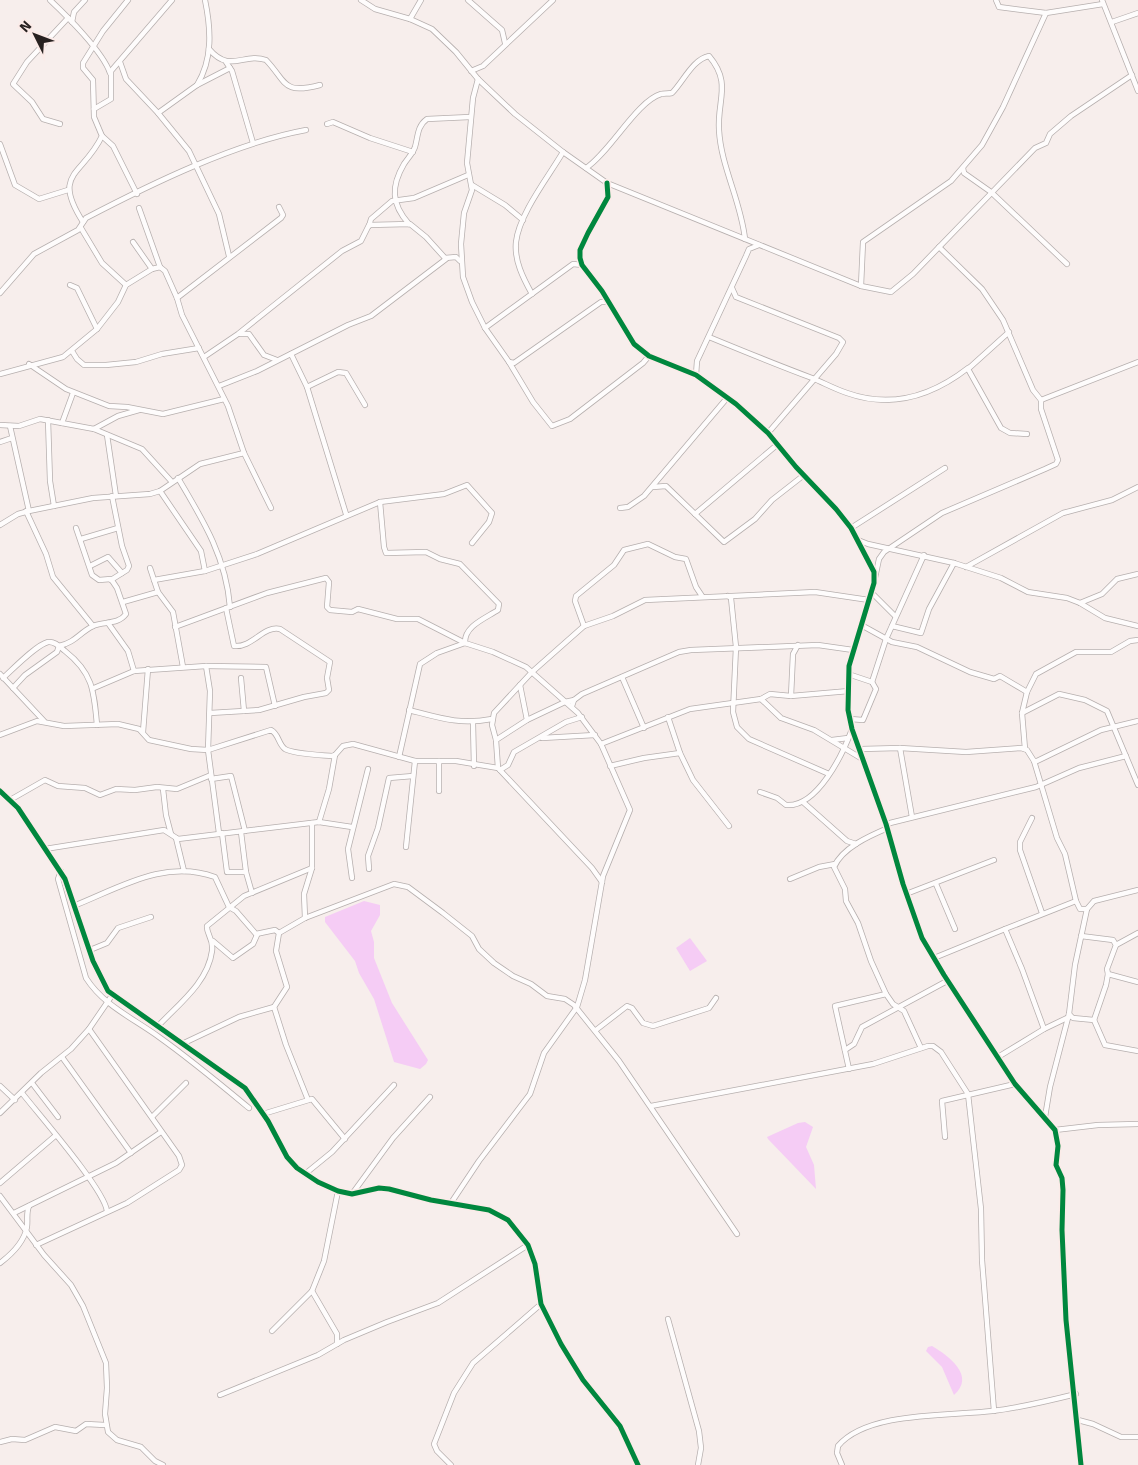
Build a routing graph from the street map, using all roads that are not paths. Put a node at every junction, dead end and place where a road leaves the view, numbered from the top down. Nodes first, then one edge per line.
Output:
1 (50, 0) edge
2 (85, 0) edge
3 (128, 0) edge
4 (172, 0) edge
5 (205, 0) edge
6 (361, 0) edge
7 (421, 0) edge
8 (468, 0) edge
9 (552, 0) edge
10 (996, 0) edge
11 (1102, 2) edge
12 (1046, 13) junction
13 (1138, 13) edge
14 (410, 19) junction
15 (70, 20) junction
16 (1112, 22) junction
17 (505, 43) junction
18 (93, 48) junction
19 (209, 49) junction
20 (120, 62) junction
21 (226, 62) junction
22 (106, 63) junction
23 (114, 67) junction
24 (230, 68) junction
25 (471, 71) junction
26 (110, 73) junction
27 (1132, 74) junction
28 (478, 79) junction
29 (197, 85) junction
30 (320, 85) dead end
31 (1138, 91) edge
32 (94, 109) junction
33 (158, 113) junction
34 (470, 117) junction
35 (60, 124) dead end
36 (327, 124) dead end
37 (306, 130) dead end
38 (102, 136) junction
39 (0, 144) edge
40 (254, 144) junction
41 (413, 152) junction
42 (563, 152) junction
43 (196, 166) junction
44 (586, 168) junction
45 (963, 168) junction
46 (468, 175) junction
47 (607, 183) junction
48 (472, 185) junction
49 (68, 190) junction
50 (991, 192) junction
51 (137, 194) junction
52 (395, 200) junction
53 (279, 207) dead end
54 (139, 208) dead end
55 (523, 220) junction
56 (83, 222) junction
57 (409, 224) junction
58 (368, 226) junction
59 (81, 228) junction
60 (747, 239) junction
61 (133, 242) dead end
62 (760, 245) junction
63 (939, 247) junction
64 (749, 249) junction
65 (230, 256) junction
66 (446, 259) junction
67 (460, 260) junction
68 (1067, 264) dead end
69 (582, 265) junction
70 (160, 266) junction
71 (152, 269) junction
72 (70, 285) dead end
73 (126, 285) junction
74 (861, 286) junction
75 (732, 288) junction
76 (0, 293) edge
77 (532, 294) junction
78 (178, 298) junction
79 (609, 302) junction
80 (485, 328) junction
81 (97, 329) junction
82 (1009, 332) junction
83 (238, 334) junction
84 (709, 337) junction
85 (199, 348) junction
86 (72, 351) junction
87 (291, 354) junction
88 (649, 356) junction
89 (204, 357) junction
90 (277, 360) junction
91 (510, 362) junction
92 (1138, 362) edge
93 (29, 364) junction
94 (695, 368) junction
95 (968, 368) junction
96 (688, 371) junction
97 (0, 374) edge
98 (696, 375) junction
99 (815, 379) junction
100 (219, 386) junction
101 (307, 387) junction
102 (73, 393) junction
103 (727, 398) junction
104 (224, 399) junction
105 (1041, 400) junction
106 (365, 405) dead end
107 (140, 410) junction
108 (48, 420) junction
109 (62, 423) junction
110 (0, 425) edge
111 (10, 426) junction
112 (94, 429) junction
113 (768, 433) junction
114 (1027, 434) dead end
115 (108, 435) junction
116 (12, 438) junction
117 (0, 442) edge
118 (778, 444) junction
119 (244, 453) junction
120 (946, 468) dead end
121 (804, 475) junction
122 (178, 478) junction
123 (172, 482) junction
124 (653, 487) junction
125 (1138, 488) edge
126 (160, 491) junction
127 (114, 496) junction
128 (380, 502) junction
129 (54, 506) junction
130 (272, 508) dead end
131 (620, 508) dead end
132 (27, 511) junction
133 (346, 514) junction
134 (695, 514) junction
135 (0, 525) edge
136 (76, 528) dead end
137 (118, 528) junction
138 (851, 528) junction
139 (81, 539) junction
140 (857, 539) junction
141 (472, 543) dead end
142 (888, 548) junction
143 (924, 555) junction
144 (954, 562) junction
145 (223, 564) junction
146 (90, 566) junction
147 (966, 566) junction
148 (150, 568) dead end
149 (205, 571) junction
150 (122, 573) junction
151 (1138, 574) edge
152 (875, 579) junction
153 (111, 580) junction
154 (154, 580) junction
155 (158, 592) junction
156 (872, 593) junction
157 (702, 596) junction
158 (728, 596) junction
159 (869, 600) junction
160 (123, 602) junction
161 (1080, 603) junction
162 (228, 607) junction
163 (895, 616) junction
164 (108, 623) junction
165 (93, 626) junction
166 (584, 626) junction
167 (863, 626) junction
168 (892, 626) junction
169 (1138, 626) edge
170 (175, 628) junction
171 (886, 639) junction
172 (1138, 640) edge
173 (465, 643) junction
174 (798, 645) junction
175 (59, 646) junction
176 (736, 647) junction
177 (853, 650) junction
178 (206, 666) junction
179 (182, 667) junction
180 (148, 669) junction
181 (134, 671) junction
182 (532, 672) junction
183 (848, 674) junction
184 (1, 676) edge
185 (622, 677) junction
186 (241, 678) dead end
187 (872, 682) junction
188 (520, 685) junction
189 (13, 688) junction
190 (94, 688) junction
191 (849, 690) junction
192 (1027, 692) junction
193 (791, 696) junction
194 (761, 699) junction
195 (574, 700) junction
196 (565, 702) junction
197 (733, 704) junction
198 (275, 706) junction
199 (572, 706) junction
200 (408, 710) junction
201 (244, 711) junction
202 (210, 713) junction
203 (1022, 713) junction
204 (668, 717) junction
205 (582, 718) junction
206 (492, 719) junction
207 (850, 719) junction
208 (527, 720) junction
209 (44, 721) junction
210 (1138, 721) edge
211 (473, 723) junction
212 (97, 725) junction
213 (1113, 726) junction
214 (0, 728) edge
215 (644, 728) junction
216 (852, 730) junction
217 (143, 732) junction
218 (2, 734) edge
219 (595, 735) junction
220 (542, 738) junction
221 (848, 738) junction
222 (496, 740) junction
223 (832, 740) junction
224 (601, 744) junction
225 (845, 747) junction
226 (900, 748) junction
227 (861, 749) junction
228 (1025, 749) junction
229 (208, 750) junction
230 (680, 753) junction
231 (335, 755) junction
232 (1126, 756) junction
233 (399, 757) junction
234 (415, 760) junction
235 (439, 761) junction
236 (865, 761) junction
237 (1034, 762) junction
238 (474, 766) junction
239 (610, 766) junction
240 (368, 769) dead end
241 (499, 769) junction
242 (829, 774) junction
243 (412, 776) junction
244 (211, 777) junction
245 (1138, 785) edge
246 (1041, 786) junction
247 (163, 789) junction
248 (0, 791) edge
249 (439, 791) dead end
250 (760, 792) dead end
251 (10, 800) junction
252 (803, 802) junction
253 (912, 817) junction
254 (1032, 818) dead end
255 (319, 822) junction
256 (312, 823) junction
257 (729, 826) dead end
258 (887, 826) junction
259 (352, 828) junction
260 (243, 831) junction
261 (221, 833) junction
262 (171, 834) junction
263 (176, 838) junction
264 (856, 844) junction
265 (406, 847) dead end
266 (46, 849) junction
267 (994, 860) dead end
268 (835, 864) junction
269 (312, 868) junction
270 (369, 869) dead end
271 (61, 871) junction
272 (184, 871) junction
273 (246, 872) junction
274 (352, 878) dead end
275 (790, 879) dead end
276 (602, 882) junction
277 (936, 884) junction
278 (1138, 890) edge
279 (252, 893) junction
280 (906, 894) junction
281 (1076, 901) junction
282 (76, 905) junction
283 (229, 906) junction
284 (1087, 909) junction
285 (1042, 913) junction
286 (151, 918) dead end
287 (305, 918) junction
288 (955, 929) dead end
289 (1005, 929) junction
290 (279, 933) junction
291 (1138, 933) edge
292 (257, 935) junction
293 (1082, 936) junction
294 (213, 941) junction
295 (1116, 945) junction
296 (90, 950) junction
297 (934, 958) junction
298 (1108, 974) junction
299 (947, 980) junction
300 (1138, 982) edge
301 (113, 994) junction
302 (886, 994) junction
303 (716, 998) dead end
304 (107, 1004) junction
305 (274, 1007) junction
306 (577, 1007) junction
307 (901, 1008) junction
308 (1069, 1015) junction
309 (1094, 1020) junction
310 (159, 1026) junction
311 (89, 1029) junction
312 (1044, 1029) junction
313 (596, 1030) junction
314 (184, 1043) junction
315 (921, 1048) junction
316 (845, 1050) junction
317 (1138, 1051) edge
318 (62, 1057) junction
319 (998, 1058) junction
320 (849, 1069) junction
321 (32, 1083) junction
322 (186, 1083) dead end
323 (1015, 1084) junction
324 (394, 1085) dead end
325 (0, 1086) edge
326 (22, 1093) junction
327 (968, 1094) junction
328 (430, 1097) dead end
329 (15, 1100) junction
330 (308, 1100) junction
331 (651, 1106) junction
332 (249, 1108) dead end
333 (0, 1114) edge
334 (264, 1114) junction
335 (58, 1117) dead end
336 (152, 1117) junction
337 (1046, 1117) junction
338 (1138, 1124) edge
339 (1055, 1130) junction
340 (162, 1132) junction
341 (55, 1136) junction
342 (945, 1137) dead end
343 (345, 1139) junction
344 (131, 1153) junction
345 (304, 1174) junction
346 (88, 1177) junction
347 (0, 1183) edge
348 (338, 1191) junction
349 (352, 1194) junction
350 (0, 1196) edge
351 (451, 1204) junction
352 (29, 1206) junction
353 (108, 1211) junction
354 (14, 1213) junction
355 (26, 1229) junction
356 (737, 1234) dead end
357 (36, 1245) junction
358 (528, 1245) junction
359 (0, 1263) edge
360 (312, 1291) junction
361 (541, 1304) junction
362 (668, 1319) dead end
363 (272, 1331) dead end
364 (337, 1344) junction
365 (1076, 1394) junction
366 (220, 1395) dead end
367 (994, 1411) junction
368 (1078, 1420) junction
369 (105, 1425) junction
370 (1138, 1437) edge
371 (0, 1442) edge
372 (636, 1464) edge
373 (163, 1465) edge
374 (451, 1465) edge
375 (698, 1465) edge
376 (842, 1465) edge
377 (1081, 1465) edge

1 - 15 street
2 - 15 street
3 - 18 street
4 - 20 street
5 - 19 street
6 - 14 street
7 - 14 street
8 - 17 street
9 - 17 street
10 - 12 street
11 - 12 street
11 - 16 street
12 - 45 street
13 - 16 street
14 - 25 street
15 - 18 street
15 - 35 street
16 - 27 street
17 - 25 street
18 - 22 street
18 - 32 street
19 - 21 street
19 - 29 street
20 - 23 street
20 - 33 street
21 - 24 street
21 - 30 street
22 - 23 street
22 - 26 street
23 - 26 street
24 - 29 street
24 - 40 street
25 - 28 street
26 - 32 street
27 - 31 street
27 - 50 street
28 - 34 street
28 - 42 street
29 - 33 street
32 - 38 street
33 - 43 street
34 - 41 street
34 - 46 street
36 - 41 street
37 - 40 street
38 - 49 street
38 - 51 street
39 - 49 street
40 - 43 street
41 - 52 street
42 - 44 street
42 - 55 street
43 - 51 street
43 - 65 street
44 - 47 street
44 - 60 street
45 - 50 street
45 - 74 street
46 - 48 street
46 - 52 street
47 - 60 street
47 - 69 street
48 - 55 street
48 - 67 street
49 - 56 street
50 - 63 street
50 - 68 street
51 - 56 street
52 - 57 street
52 - 58 street
53 - 65 street
54 - 70 street
55 - 77 street
56 - 59 street
57 - 58 street
57 - 66 street
58 - 83 street
59 - 73 street
59 - 76 street
60 - 62 street
60 - 64 street
61 - 71 street
62 - 64 street
62 - 74 street
63 - 74 street
63 - 82 street
64 - 75 street
65 - 78 street
66 - 67 street
66 - 87 street
67 - 80 street
69 - 77 street
69 - 79 street
70 - 71 street
70 - 78 street
71 - 73 street
72 - 81 street
73 - 81 street
75 - 84 street
75 - 99 street
77 - 80 street
78 - 85 street
79 - 88 street
79 - 91 street
80 - 91 street
81 - 86 street
82 - 95 street
82 - 105 street
83 - 89 street
83 - 90 street
84 - 94 street
84 - 99 street
85 - 86 street
85 - 89 street
86 - 93 street
87 - 90 street
87 - 101 street
88 - 91 street
88 - 96 street
89 - 100 street
90 - 100 street
92 - 105 street
93 - 97 street
93 - 102 street
94 - 96 street
94 - 98 street
95 - 99 street
95 - 114 street
96 - 98 street
98 - 103 street
99 - 113 street
100 - 104 street
101 - 106 street
101 - 133 street
102 - 107 street
102 - 109 street
103 - 113 street
103 - 124 street
104 - 107 street
104 - 119 street
105 - 142 street
107 - 112 street
108 - 109 street
108 - 111 street
108 - 129 street
109 - 112 street
110 - 111 street
111 - 116 street
112 - 115 street
113 - 118 street
115 - 123 street
115 - 127 street
116 - 117 street
116 - 132 street
118 - 121 street
118 - 134 street
119 - 122 street
119 - 130 street
120 - 138 street
121 - 134 street
121 - 138 street
122 - 123 street
122 - 145 street
123 - 126 street
124 - 131 street
124 - 134 street
125 - 147 street
126 - 127 street
126 - 149 street
127 - 129 street
127 - 137 street
128 - 133 street
128 - 141 street
128 - 173 street
129 - 132 street
132 - 135 street
132 - 165 street
133 - 145 street
136 - 139 street
137 - 139 street
137 - 150 street
138 - 140 street
139 - 146 street
140 - 142 street
140 - 152 street
142 - 143 street
142 - 152 street
143 - 144 street
143 - 163 street
144 - 147 street
144 - 168 street
145 - 149 street
145 - 162 street
146 - 150 street
146 - 153 street
147 - 161 street
148 - 154 street
149 - 154 street
150 - 153 street
151 - 161 street
152 - 156 street
153 - 160 street
154 - 155 street
155 - 160 street
155 - 170 street
156 - 159 street
156 - 163 street
157 - 158 street
157 - 166 street
157 - 166 street
158 - 159 street
158 - 176 street
159 - 167 street
160 - 164 street
161 - 169 street
162 - 170 street
162 - 173 street
162 - 198 street
163 - 168 street
164 - 165 street
164 - 181 street
165 - 175 street
166 - 182 street
167 - 171 street
167 - 177 street
168 - 171 street
170 - 179 street
171 - 187 street
171 - 192 street
172 - 192 street
173 - 182 street
173 - 200 street
174 - 176 street
174 - 177 street
174 - 193 street
175 - 184 street
175 - 189 street
175 - 190 street
176 - 185 street
176 - 197 street
177 - 183 street
178 - 179 street
178 - 198 street
178 - 202 street
179 - 180 street
180 - 181 street
180 - 217 street
181 - 190 street
182 - 188 street
182 - 196 street
183 - 187 street
183 - 191 street
184 - 189 street
185 - 195 street
185 - 215 street
186 - 201 street
187 - 207 street
188 - 206 street
188 - 208 street
189 - 209 street
190 - 212 street
191 - 193 street
191 - 207 street
192 - 203 street
193 - 194 street
194 - 197 street
194 - 223 street
195 - 196 street
195 - 199 street
196 - 199 street
196 - 208 street
197 - 204 street
197 - 242 street
198 - 201 street
199 - 205 street
200 - 211 street
200 - 233 street
201 - 202 street
202 - 229 street
203 - 213 street
203 - 228 street
204 - 215 street
204 - 230 street
205 - 219 street
205 - 220 street
206 - 211 street
206 - 222 street
207 - 216 street
208 - 222 street
209 - 212 street
209 - 218 street
210 - 213 street
211 - 238 street
212 - 217 street
213 - 232 street
213 - 237 street
214 - 218 street
215 - 224 street
216 - 221 street
216 - 227 street
217 - 229 street
219 - 220 street
219 - 224 street
220 - 241 street
221 - 223 street
221 - 225 street
222 - 241 street
223 - 225 street
224 - 239 street
225 - 236 street
225 - 242 street
226 - 227 street
226 - 228 street
226 - 253 street
227 - 236 street
228 - 237 street
229 - 231 street
229 - 244 street
230 - 239 street
230 - 257 street
231 - 233 street
231 - 255 street
232 - 245 street
232 - 246 street
233 - 234 street
234 - 235 street
234 - 243 street
235 - 238 street
235 - 249 street
236 - 258 street
237 - 246 street
238 - 241 street
239 - 276 street
240 - 259 street
241 - 276 street
242 - 252 street
243 - 265 street
243 - 270 street
244 - 247 street
244 - 260 street
244 - 261 street
246 - 253 street
246 - 281 street
247 - 251 street
247 - 262 street
248 - 251 street
250 - 252 street
251 - 266 street
252 - 264 street
253 - 258 street
254 - 285 street
255 - 256 street
255 - 259 street
256 - 260 street
256 - 269 street
258 - 264 street
258 - 280 street
259 - 274 street
260 - 261 street
260 - 273 street
261 - 263 street
261 - 273 street
262 - 263 street
262 - 266 street
263 - 272 street
264 - 268 street
266 - 271 street
267 - 277 street
268 - 275 street
268 - 302 street
269 - 279 street
269 - 287 street
271 - 282 street
271 - 304 street
272 - 282 street
272 - 283 street
273 - 279 street
276 - 306 street
277 - 280 street
277 - 288 street
278 - 284 street
279 - 283 street
280 - 297 street
281 - 284 street
281 - 285 street
282 - 296 street
283 - 292 street
283 - 294 street
284 - 293 street
285 - 289 street
286 - 296 street
287 - 290 street
287 - 306 street
289 - 297 street
289 - 312 street
290 - 292 street
290 - 305 street
291 - 295 street
292 - 294 street
293 - 295 street
293 - 308 street
294 - 310 street
295 - 298 street
296 - 301 street
297 - 299 street
298 - 300 street
298 - 309 street
299 - 307 street
299 - 319 street
301 - 304 street
301 - 310 street
302 - 307 street
302 - 316 street
303 - 313 street
304 - 311 street
304 - 332 street
305 - 314 street
305 - 330 street
306 - 313 street
306 - 351 street
307 - 315 street
307 - 316 street
308 - 309 street
308 - 312 street
308 - 337 street
309 - 317 street
310 - 314 street
311 - 318 street
311 - 336 street
312 - 319 street
313 - 331 street
314 - 334 street
315 - 320 street
315 - 327 street
316 - 320 street
318 - 321 street
318 - 344 street
319 - 323 street
320 - 331 street
321 - 326 street
321 - 335 street
322 - 336 street
323 - 327 street
323 - 337 street
324 - 343 street
325 - 329 street
326 - 329 street
326 - 341 street
327 - 342 street
327 - 367 street
328 - 349 street
329 - 333 street
330 - 334 street
330 - 343 street
331 - 356 street
334 - 345 street
336 - 340 street
337 - 339 street
338 - 339 street
339 - 365 street
340 - 344 street
340 - 353 street
341 - 346 street
341 - 347 street
343 - 345 street
344 - 346 street
345 - 348 street
346 - 352 street
346 - 353 street
348 - 349 street
348 - 360 street
349 - 351 street
350 - 354 street
351 - 358 street
352 - 354 street
352 - 355 street
353 - 357 street
354 - 355 street
355 - 357 street
355 - 359 street
357 - 369 street
358 - 361 street
358 - 364 street
360 - 363 street
360 - 364 street
361 - 372 street
361 - 374 street
362 - 375 street
364 - 366 street
365 - 367 street
365 - 368 street
367 - 376 street
368 - 370 street
368 - 377 street
369 - 371 street
369 - 373 street

